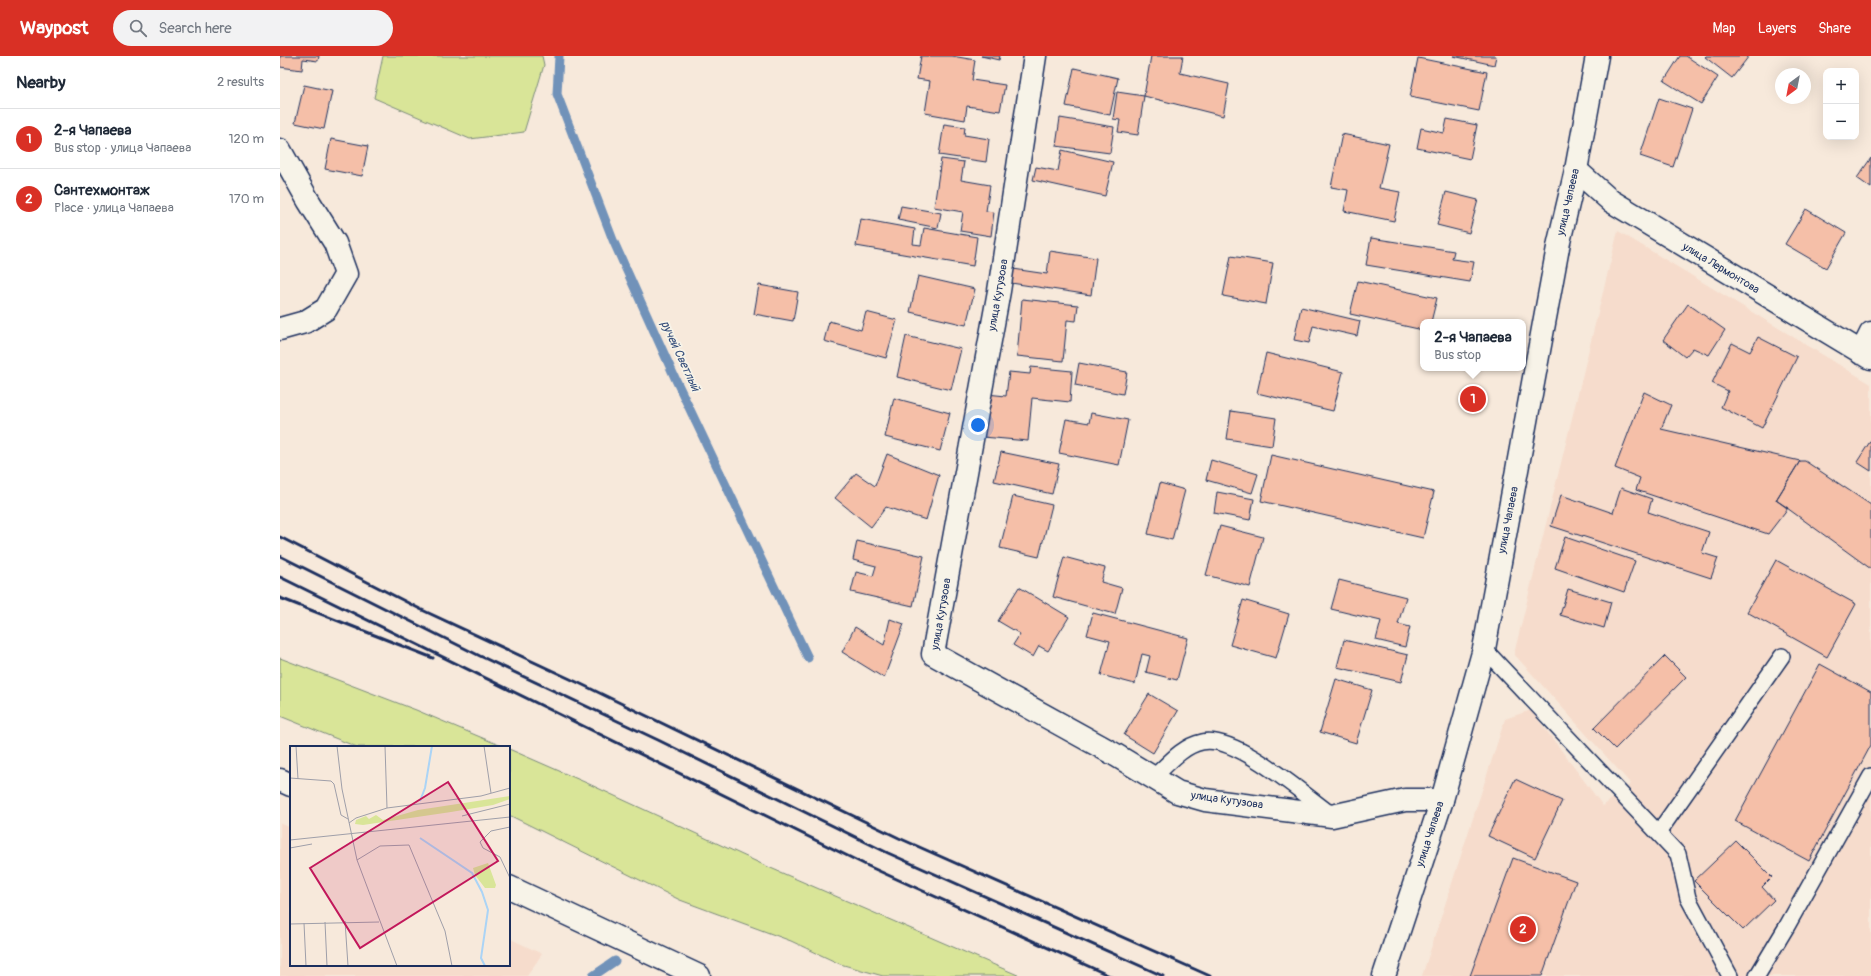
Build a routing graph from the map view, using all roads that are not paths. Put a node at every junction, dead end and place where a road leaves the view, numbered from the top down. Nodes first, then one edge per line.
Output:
1 (1035, 56) edge
2 (1597, 56) edge
3 (280, 150) edge
4 (1576, 170) junction
5 (280, 328) edge
6 (1871, 333) edge
7 (1866, 356) edge
8 (1484, 649) junction
9 (1782, 656) dead end
10 (1871, 776) edge
11 (1153, 778) junction
12 (280, 780) edge
13 (290, 785) edge
14 (1442, 800) junction
15 (1332, 816) junction
16 (1658, 833) junction
17 (510, 886) edge
18 (699, 976) edge
19 (1384, 976) edge
20 (1730, 976) edge
21 (1757, 976) edge

1 - 11 street, улица Кутузова
2 - 4 street, улица Чапаева
3 - 5 street
4 - 7 street, улица Лермонтова
4 - 8 street, улица Чапаева
6 - 7 street
8 - 14 street, улица Чапаева
8 - 16 lane
9 - 16 lane
10 - 21 lane
11 - 15 street, улица Кутузова
11 - 15 lane
12 - 13 street
14 - 15 street, улица Кутузова
14 - 19 street, улица Чапаева
16 - 20 lane
17 - 18 street

